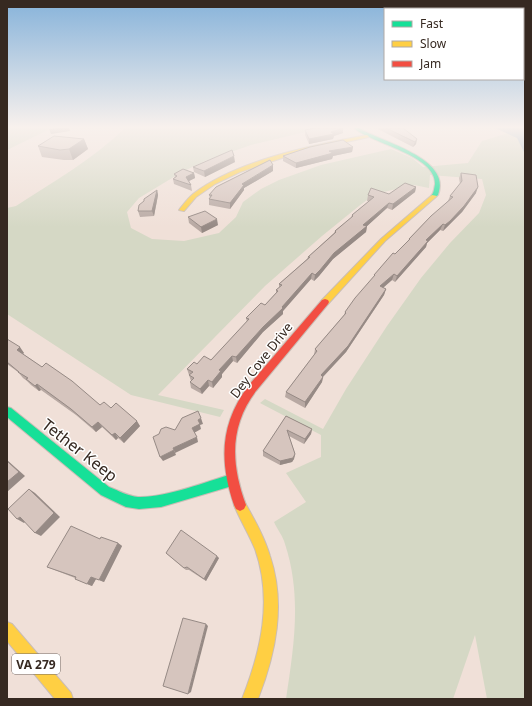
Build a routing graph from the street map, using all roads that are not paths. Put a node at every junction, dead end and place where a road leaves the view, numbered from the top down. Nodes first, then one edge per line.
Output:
1 (263, 161) edge
2 (424, 161) edge
3 (182, 210) dead end
4 (7, 412) edge
5 (232, 480) junction
6 (7, 629) edge
7 (65, 699) edge
8 (250, 699) edge

1 - 3 street
2 - 5 street, Dey Cove Drive
4 - 5 street, Tether Keep
5 - 8 street, Dey Cove Drive
6 - 7 street, VA 279

